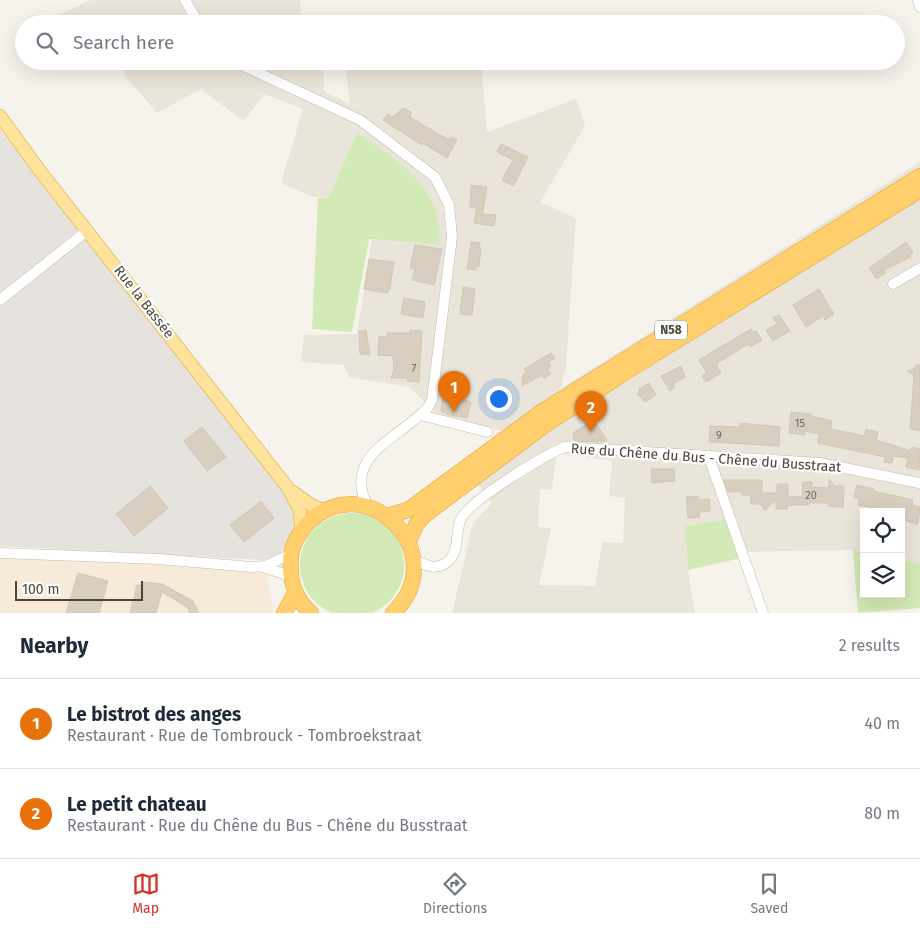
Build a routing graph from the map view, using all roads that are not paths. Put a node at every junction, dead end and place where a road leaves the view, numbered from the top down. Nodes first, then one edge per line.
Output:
1 (185, 0) edge
2 (918, 0) edge
3 (920, 7) edge
4 (194, 15) edge
5 (252, 70) edge
6 (0, 116) edge
7 (920, 176) edge
8 (920, 190) edge
9 (88, 230) junction
10 (920, 268) edge
11 (894, 284) dead end
12 (0, 300) edge
13 (421, 415) junction
14 (487, 432) dead end
15 (709, 457) junction
16 (920, 483) edge
17 (358, 486) junction
18 (288, 488) junction
19 (346, 505) junction
20 (368, 507) junction
21 (325, 511) junction
22 (387, 516) junction
23 (301, 531) junction
24 (408, 541) junction
25 (0, 553) edge
26 (291, 554) junction
27 (414, 560) junction
28 (257, 566) junction
29 (429, 567) junction
30 (290, 576) junction
31 (413, 577) junction
32 (296, 593) junction
33 (409, 606) edge
34 (284, 613) edge
35 (311, 613) edge
36 (393, 613) edge
37 (762, 613) edge

1 - 4 street
2 - 3 street
5 - 13 street
6 - 9 main road, Rue la Bassée
7 - 22 highway, N58
8 - 24 highway, N58
9 - 12 street
9 - 18 main road, Rue la Bassée
10 - 11 street
13 - 14 street
13 - 17 street
15 - 16 street, Rue du Chêne du Bus - Chêne du Busstraat
15 - 29 street, Rue du Chêne du Bus - Chêne du Busstraat
15 - 37 street
17 - 19 street
17 - 20 street
18 - 21 main road, Rue la Bassée
18 - 23 main road, Rue la Bassée
19 - 20 highway
19 - 21 highway
20 - 22 highway
21 - 23 highway
22 - 24 highway
23 - 26 highway
24 - 27 highway
25 - 28 street
26 - 28 street
26 - 30 highway
27 - 29 street
27 - 31 highway
28 - 30 street
29 - 31 street, Rue du Chêne du Bus - Chêne du Busstraat
30 - 32 highway
31 - 33 highway
32 - 34 highway
32 - 35 highway
33 - 36 highway

